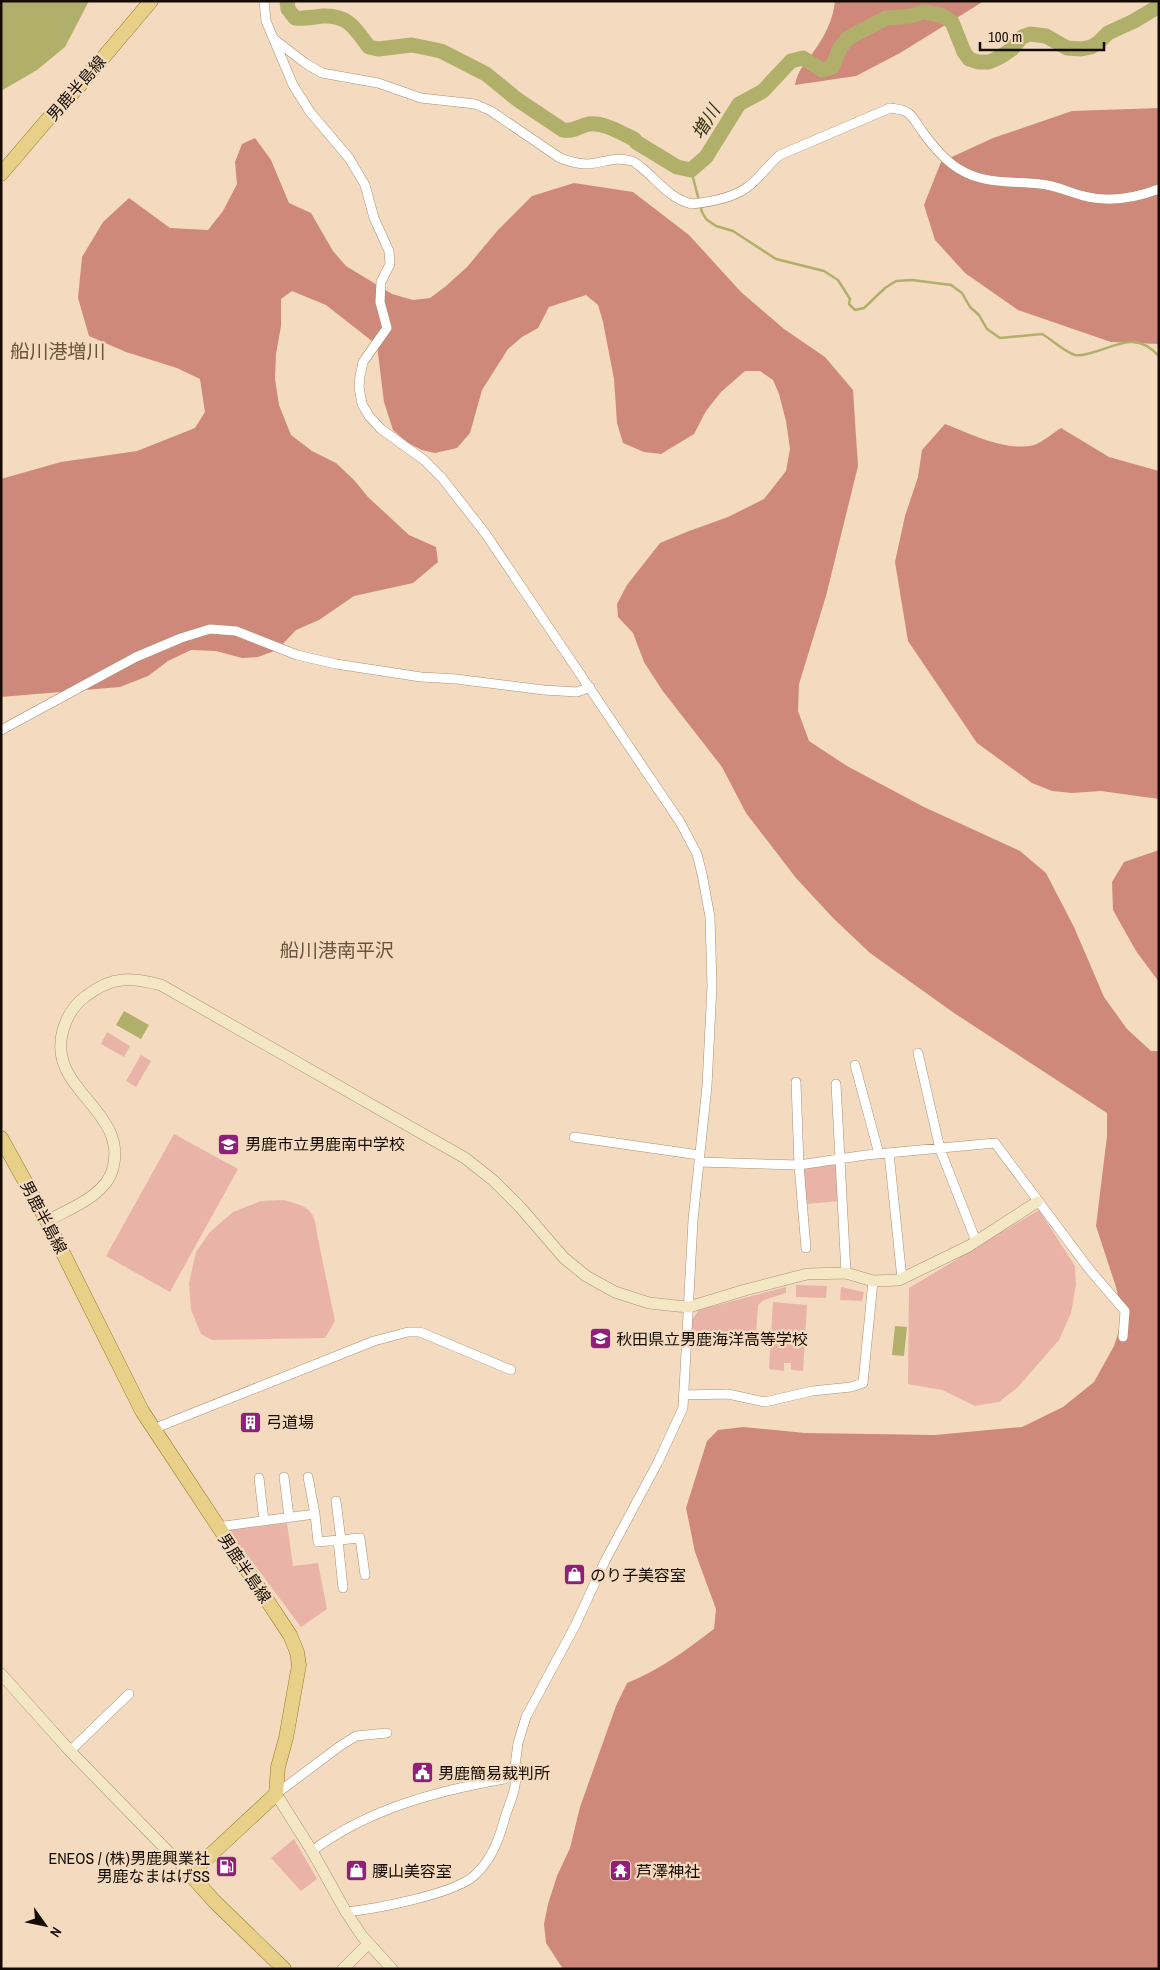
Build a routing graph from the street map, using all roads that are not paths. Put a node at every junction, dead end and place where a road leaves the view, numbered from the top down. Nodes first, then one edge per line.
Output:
1 (151, 1) edge
2 (264, 1) edge
3 (272, 37) junction
4 (1, 174) edge
5 (1159, 189) edge
6 (590, 687) junction
7 (1, 730) edge
8 (918, 1053) dead end
9 (855, 1065) dead end
10 (796, 1082) dead end
11 (836, 1084) dead end
12 (574, 1137) dead end
13 (1, 1138) edge
14 (940, 1149) junction
15 (889, 1153) junction
16 (879, 1154) junction
17 (699, 1158) junction
18 (841, 1158) junction
19 (799, 1165) junction
20 (1037, 1202) junction
21 (47, 1221) junction
22 (976, 1241) junction
23 (806, 1248) dead end
24 (846, 1273) junction
25 (902, 1279) junction
26 (873, 1281) junction
27 (689, 1307) junction
28 (1123, 1337) dead end
29 (511, 1370) dead end
30 (683, 1394) junction
31 (153, 1429) junction
32 (284, 1477) dead end
33 (308, 1477) dead end
34 (258, 1478) dead end
35 (336, 1501) dead end
36 (314, 1514) junction
37 (289, 1518) junction
38 (264, 1521) junction
39 (217, 1527) junction
40 (339, 1540) junction
41 (365, 1575) dead end
42 (343, 1588) dead end
43 (1, 1674) edge
44 (130, 1694) dead end
45 (387, 1733) dead end
46 (70, 1751) junction
47 (514, 1770) junction
48 (276, 1794) junction
49 (312, 1851) junction
50 (190, 1874) junction
51 (346, 1912) junction
52 (368, 1944) junction
53 (284, 1969) edge
54 (342, 1969) edge
55 (392, 1969) edge

1 - 4 main road, 男鹿半島線
2 - 3 street
3 - 5 street
3 - 6 street
6 - 7 street
6 - 17 street
8 - 14 street
9 - 16 street
10 - 19 street
11 - 18 street
12 - 17 street
13 - 21 main road, 男鹿半島線
14 - 15 street
14 - 20 street
14 - 22 street
15 - 16 street
15 - 25 street
16 - 18 street
17 - 19 street
17 - 27 street
18 - 19 street
18 - 24 street
19 - 23 street
20 - 22 street
20 - 28 street
21 - 27 street
21 - 31 main road, 男鹿半島線
22 - 25 street
24 - 26 street
24 - 27 street
25 - 26 street
26 - 30 street
27 - 30 street
29 - 31 street
30 - 47 street
31 - 39 main road, 男鹿半島線
32 - 37 street
33 - 36 street
34 - 38 street
35 - 40 street
36 - 37 street
36 - 40 street
37 - 38 street
38 - 39 street
39 - 48 main road, 男鹿半島線
40 - 41 street
40 - 42 street
43 - 46 street
44 - 46 street
45 - 48 street
46 - 50 street
47 - 49 street
47 - 51 street
48 - 49 street
48 - 50 main road
49 - 51 street
50 - 53 main road
51 - 52 street
52 - 54 street
52 - 55 street

